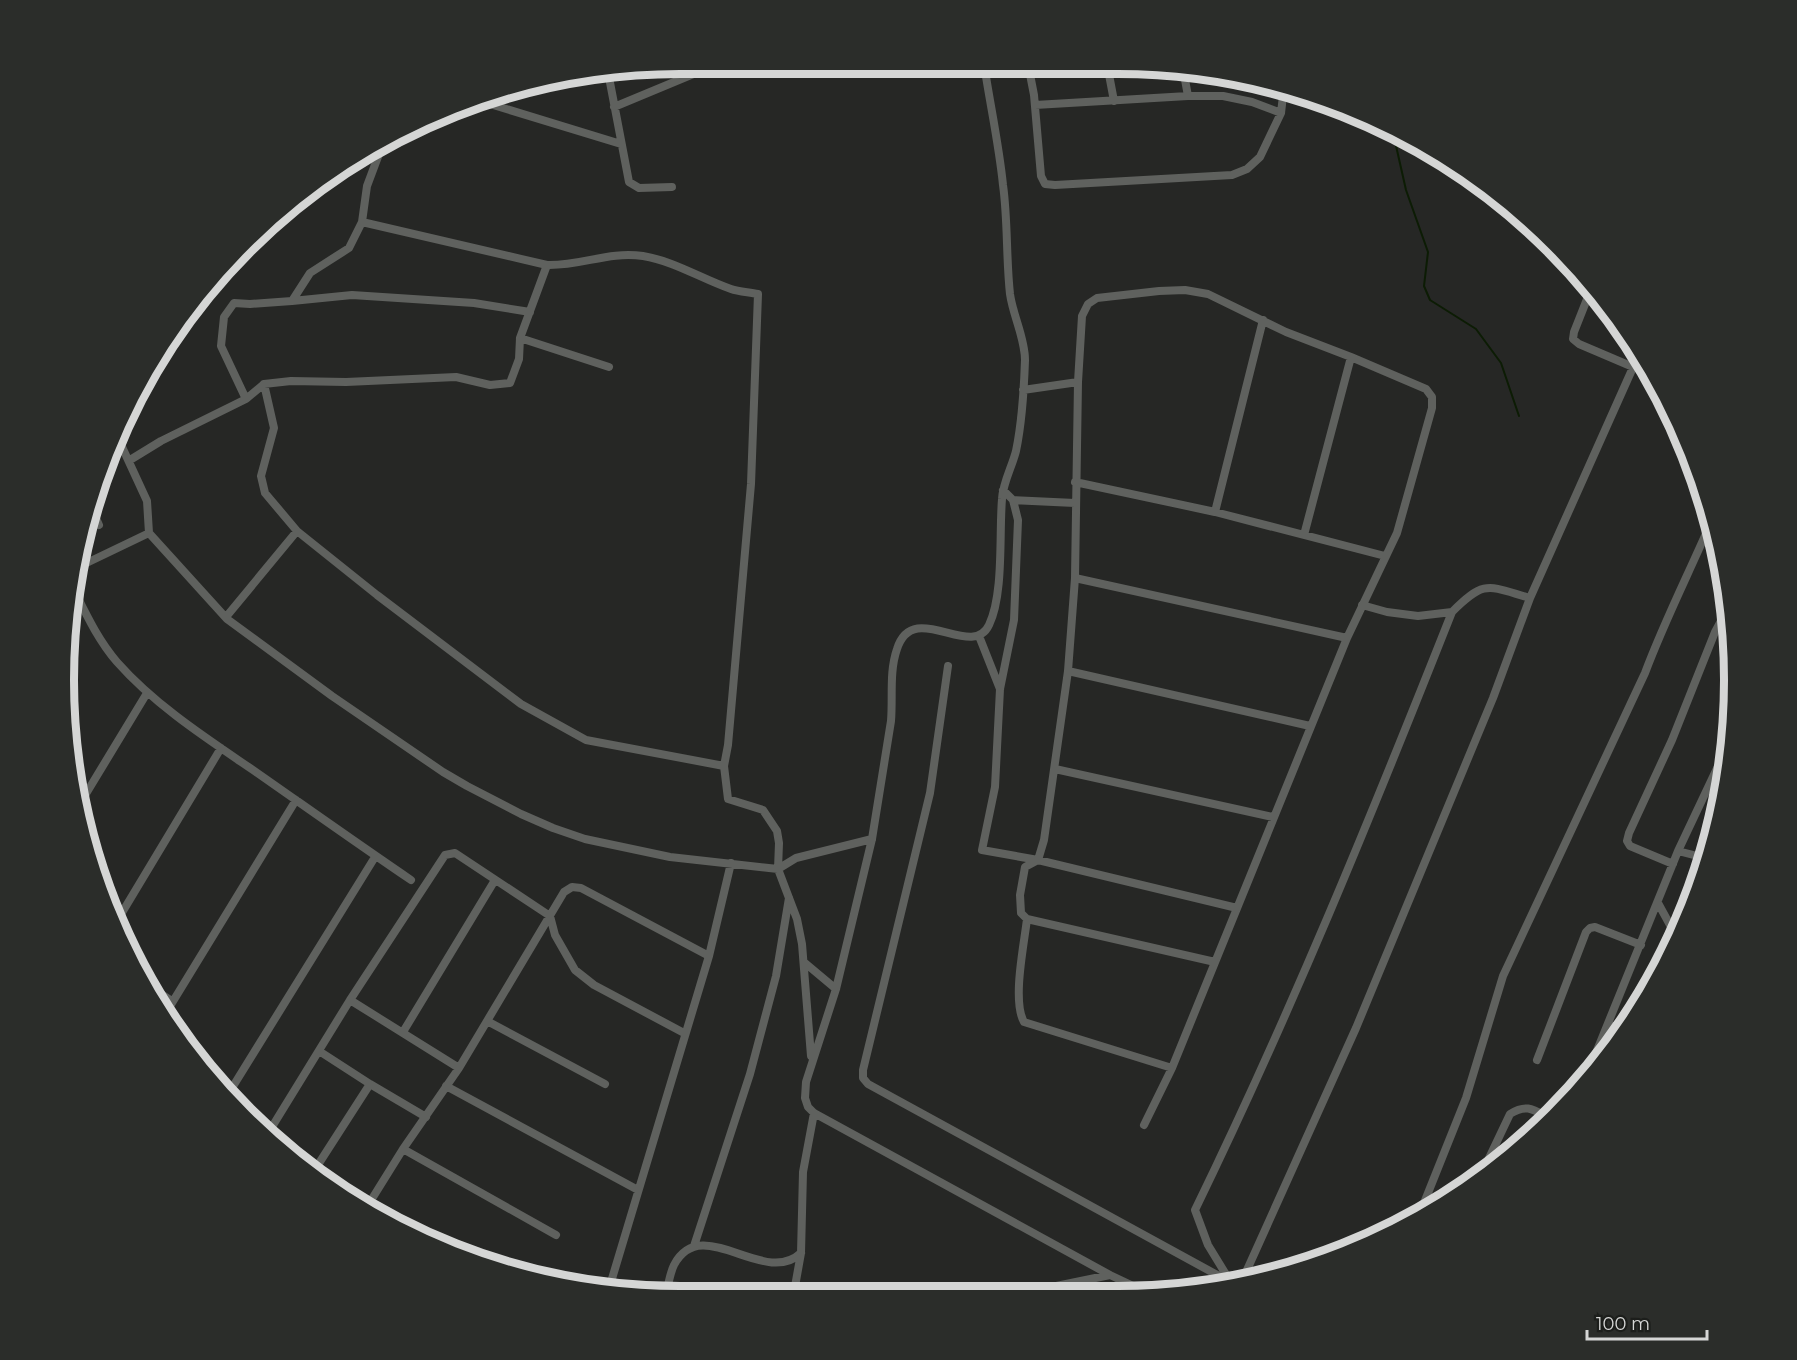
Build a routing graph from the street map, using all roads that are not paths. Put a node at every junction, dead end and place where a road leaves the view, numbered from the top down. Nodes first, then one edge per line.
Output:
1 (693, 74) edge
2 (986, 74) edge
3 (1030, 74) edge
4 (1109, 74) edge
5 (609, 78) edge
6 (1185, 78) edge
7 (1188, 96) junction
8 (1283, 97) edge
9 (1114, 100) junction
10 (492, 104) edge
11 (1035, 105) junction
12 (614, 107) junction
13 (1281, 113) junction
14 (621, 144) junction
15 (379, 154) edge
16 (672, 187) dead end
17 (362, 222) junction
18 (547, 265) junction
19 (1587, 298) edge
20 (292, 301) junction
21 (530, 312) junction
22 (1263, 320) junction
23 (520, 338) junction
24 (1351, 357) junction
25 (609, 367) dead end
26 (1633, 367) joint
27 (1078, 382) junction
28 (264, 384) junction
29 (1023, 390) junction
30 (246, 399) junction
31 (122, 444) edge
32 (130, 460) junction
33 (1075, 482) junction
34 (1003, 489) junction
35 (1012, 500) junction
36 (1075, 503) junction
37 (1215, 512) junction
38 (96, 517) edge
39 (99, 525) dead end
40 (297, 531) junction
41 (149, 533) junction
42 (1706, 534) edge
43 (1305, 535) junction
44 (1385, 556) junction
45 (85, 564) edge
46 (1075, 578) junction
47 (1530, 598) junction
48 (79, 600) edge
49 (1362, 605) junction
50 (1452, 612) junction
51 (226, 617) junction
52 (1720, 623) edge
53 (978, 636) junction
54 (1347, 638) junction
55 (948, 666) dead end
56 (1068, 671) junction
57 (1000, 689) junction
58 (147, 693) junction
59 (1310, 726) junction
60 (221, 748) junction
61 (724, 766) junction
62 (1055, 769) junction
63 (1716, 770) edge
64 (85, 796) edge
65 (296, 800) junction
66 (1273, 818) junction
67 (872, 839) junction
68 (1678, 851) junction
69 (375, 856) junction
70 (1697, 856) edge
71 (1038, 860) junction
72 (731, 863) junction
73 (1673, 864) junction
74 (778, 869) junction
75 (411, 880) dead end
76 (495, 880) junction
77 (789, 898) junction
78 (1658, 903) junction
79 (1237, 908) junction
80 (121, 914) edge
81 (550, 916) junction
82 (1027, 919) junction
83 (1671, 926) edge
84 (1641, 945) junction
85 (709, 956) junction
86 (1215, 962) junction
87 (805, 963) junction
88 (836, 989) junction
89 (162, 995) edge
90 (350, 1000) junction
91 (172, 1001) junction
92 (169, 1006) edge
93 (487, 1021) junction
94 (1608, 1024) junction
95 (1614, 1026) edge
96 (403, 1032) junction
97 (684, 1033) junction
98 (1597, 1050) edge
99 (319, 1051) junction
100 (1537, 1060) dead end
101 (811, 1062) junction
102 (459, 1068) junction
103 (1172, 1068) junction
104 (370, 1084) junction
105 (605, 1084) dead end
106 (446, 1086) junction
107 (232, 1088) edge
108 (814, 1113) junction
109 (1541, 1114) edge
110 (426, 1116) junction
111 (1144, 1125) dead end
112 (271, 1128) edge
113 (403, 1149) junction
114 (1489, 1159) edge
115 (317, 1166) edge
116 (638, 1190) junction
117 (371, 1201) edge
118 (1424, 1202) edge
119 (556, 1235) dead end
120 (694, 1246) junction
121 (801, 1253) junction
122 (1246, 1273) edge
123 (1110, 1275) junction
124 (1227, 1276) edge
125 (1220, 1277) edge
126 (611, 1282) edge
127 (668, 1286) edge
128 (795, 1286) edge
129 (1056, 1286) edge
130 (1132, 1286) edge

1 - 12 street
2 - 29 street
3 - 11 street
4 - 9 street
5 - 12 street
6 - 7 street
7 - 9 street
7 - 13 street
8 - 13 street
9 - 11 street
10 - 14 street
11 - 13 street
12 - 14 street
14 - 16 street
15 - 17 street
17 - 18 street
17 - 20 street
18 - 21 street
18 - 61 street
19 - 26 street
20 - 21 street
20 - 30 street
21 - 23 street
22 - 24 street
22 - 27 street
22 - 37 street
23 - 25 street
23 - 28 street
24 - 43 street
24 - 44 street
26 - 47 street
27 - 29 street
27 - 33 street
28 - 30 street
28 - 40 street
29 - 34 street
30 - 32 street
31 - 32 street
32 - 41 street
33 - 36 street
33 - 37 street
34 - 35 street
34 - 53 street
35 - 36 street
35 - 57 street
36 - 46 street
37 - 43 street
38 - 39 street
40 - 51 street
40 - 61 street
41 - 45 street
41 - 51 street
42 - 118 street
43 - 44 street
44 - 49 street
46 - 54 street
46 - 56 street
47 - 50 street
47 - 122 street
48 - 58 street
49 - 50 street
49 - 54 street
50 - 124 street
51 - 72 street
52 - 73 street
53 - 57 street
53 - 67 street
54 - 59 street
55 - 125 street
56 - 59 street
56 - 62 street
57 - 71 street
58 - 60 street
58 - 64 street
59 - 66 street
60 - 65 street
60 - 80 street
61 - 74 street
62 - 66 street
62 - 71 street
63 - 68 street
65 - 69 street
65 - 91 street
66 - 79 street
67 - 74 street
67 - 88 street
68 - 70 street
68 - 73 street
69 - 75 street
69 - 107 street
71 - 79 street
71 - 82 street
72 - 74 street
72 - 85 street
73 - 78 street
74 - 77 street
76 - 81 street
76 - 90 street
76 - 96 street
77 - 87 street
77 - 120 street
78 - 83 street
78 - 84 street
79 - 86 street
81 - 85 street
81 - 93 street
81 - 97 street
82 - 86 street
82 - 103 street
84 - 94 street
84 - 100 street
85 - 97 street
86 - 103 street
87 - 88 street
87 - 101 street
88 - 101 street
89 - 91 street
90 - 96 street
90 - 99 street
91 - 92 street
93 - 102 street
93 - 105 street
94 - 95 street
94 - 98 street
96 - 102 street
97 - 116 street
99 - 104 street
99 - 112 street
101 - 108 street
102 - 106 street
103 - 111 street
104 - 110 street
104 - 115 street
106 - 110 street
106 - 116 street
108 - 121 street
108 - 123 street
109 - 114 street
110 - 113 street
113 - 117 street
113 - 119 street
116 - 126 street
120 - 121 street
120 - 127 street
121 - 128 street
123 - 129 street
123 - 130 street

